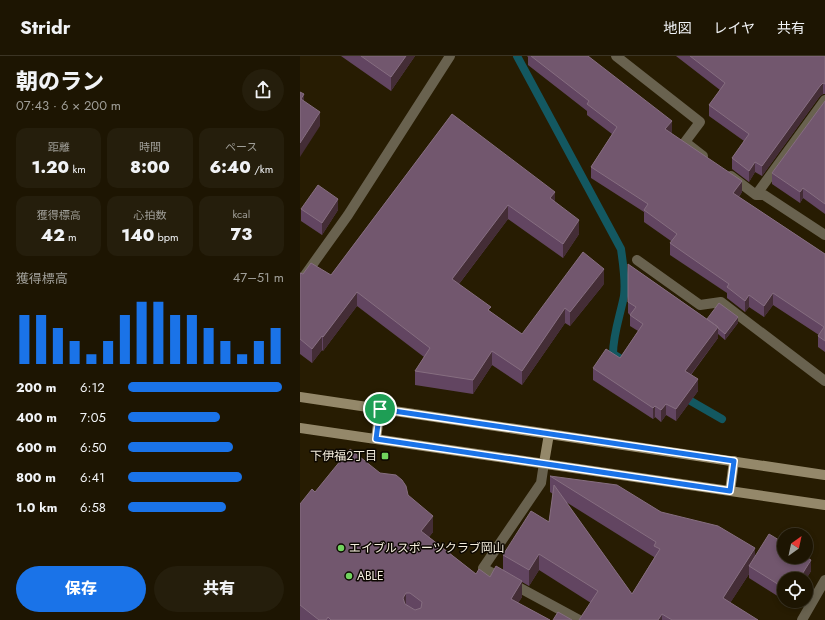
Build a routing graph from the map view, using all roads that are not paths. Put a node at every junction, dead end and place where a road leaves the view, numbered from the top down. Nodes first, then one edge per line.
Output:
1 (450, 56) edge
2 (616, 56) edge
3 (825, 100) edge
4 (709, 160) edge
5 (721, 169) edge
6 (756, 196) junction
7 (825, 235) edge
8 (637, 260) dead end
9 (303, 270) edge
10 (300, 282) edge
11 (825, 381) edge
12 (300, 397) edge
13 (380, 409) junction
14 (300, 428) edge
15 (549, 434) junction
16 (376, 439) junction
17 (734, 461) junction
18 (544, 464) junction
19 (825, 475) edge
20 (730, 491) junction
21 (825, 505) edge
22 (825, 580) edge
23 (579, 620) edge
24 (802, 620) edge

1 - 9 street
2 - 4 street
3 - 6 street
5 - 6 street
6 - 7 street
8 - 11 street
9 - 10 street
12 - 13 street
13 - 15 street
13 - 16 street
14 - 16 street
15 - 17 street
15 - 18 street
16 - 18 street
17 - 19 street
17 - 20 street
18 - 20 street
18 - 23 street
20 - 21 street
22 - 24 street

